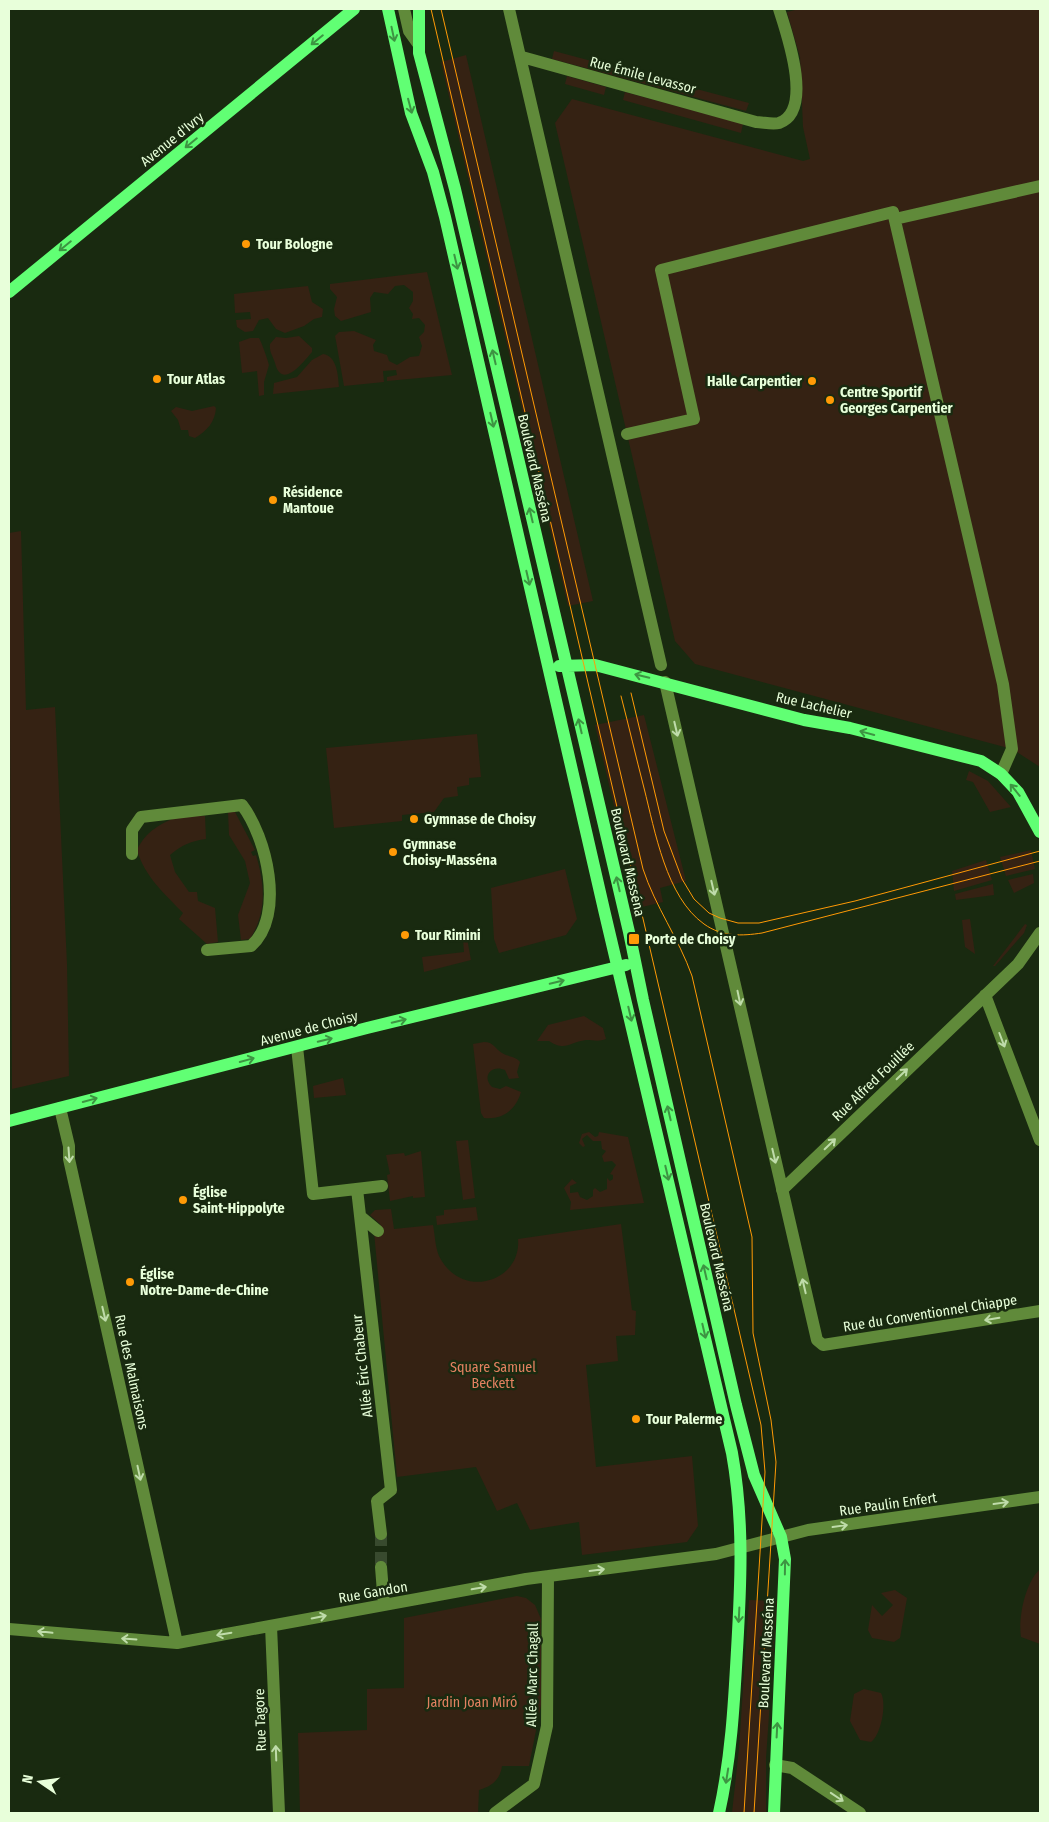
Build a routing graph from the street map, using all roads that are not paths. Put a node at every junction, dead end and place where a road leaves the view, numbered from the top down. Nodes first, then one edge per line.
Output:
1 (354, 9) edge
2 (388, 9) edge
3 (404, 9) edge
4 (420, 9) edge
5 (509, 9) edge
6 (779, 9) edge
7 (419, 45) junction
8 (522, 57) junction
9 (1040, 186) edge
10 (895, 219) junction
11 (9, 292) edge
12 (627, 434) dead end
13 (566, 665) junction
14 (661, 665) dead end
15 (549, 668) junction
16 (665, 682) junction
17 (1001, 774) junction
18 (1040, 834) edge
19 (132, 854) dead end
20 (1040, 933) edge
21 (207, 950) dead end
22 (636, 963) junction
23 (618, 967) junction
24 (985, 995) junction
25 (297, 1047) junction
26 (60, 1108) junction
27 (9, 1121) edge
28 (1040, 1140) edge
29 (382, 1186) dead end
30 (357, 1190) junction
31 (782, 1190) junction
32 (360, 1216) junction
33 (378, 1231) dead end
34 (1040, 1311) edge
35 (1040, 1497) edge
36 (380, 1534) tunnel mouth
37 (781, 1537) junction
38 (742, 1548) junction
39 (381, 1567) tunnel mouth
40 (548, 1576) junction
41 (384, 1605) junction
42 (272, 1626) junction
43 (9, 1629) edge
44 (177, 1643) junction
45 (775, 1766) junction
46 (279, 1813) edge
47 (495, 1813) edge
48 (719, 1813) edge
49 (774, 1813) edge
50 (860, 1813) edge

1 -> 11 main road, Avenue d'Ivry
2 -> 15 main road, Boulevard Masséna
3 - 7 street
4 - 7 main road, Boulevard Masséna
5 - 8 street
6 - 8 street, Rue Émile Levassor
13 -> 7 main road, Boulevard Masséna
8 - 14 street
9 - 10 street
10 - 12 street
10 - 17 street
13 - 15 main road, Rue Lachelier
16 -> 13 main road, Rue Lachelier
22 -> 13 main road, Boulevard Masséna
15 - 23 main road, Boulevard Masséna
17 -> 16 main road, Rue Lachelier
16 -> 31 street
18 -> 17 main road, Rue Lachelier
19 - 21 street
20 - 24 street, Rue Alfred Fouillée
22 - 23 main road, Avenue de Choisy
37 -> 22 main road, Boulevard Masséna
25 -> 23 main road, Avenue de Choisy
23 -> 38 main road, Boulevard Masséna
24 -> 28 street
31 -> 24 street, Rue Alfred Fouillée
26 -> 25 main road, Avenue de Choisy
25 - 30 street
26 - 27 main road, Avenue de Choisy
26 -> 44 street, Rue des Malmaisons
29 - 30 street
30 - 32 street, Allée Éric Chabeur
34 -> 31 street, Rue du Conventionnel Chiappe
32 - 33 street
32 - 36 street, Allée Éric Chabeur
37 -> 35 street, Rue Paulin Enfert
37 - 38 street, Rue Paulin Enfert
45 -> 37 main road, Boulevard Masséna
40 -> 38 street, Rue Gandon
38 -> 48 main road, Boulevard Masséna
39 - 41 street
41 -> 40 street, Rue Gandon
40 - 47 street, Allée Marc Chagall
42 -> 41 street, Rue Gandon
42 -> 44 street, Rue Gandon
46 -> 42 street, Rue Tagore
44 -> 43 street, Rue Gandon
45 - 49 main road, Boulevard Masséna
45 -> 50 street

